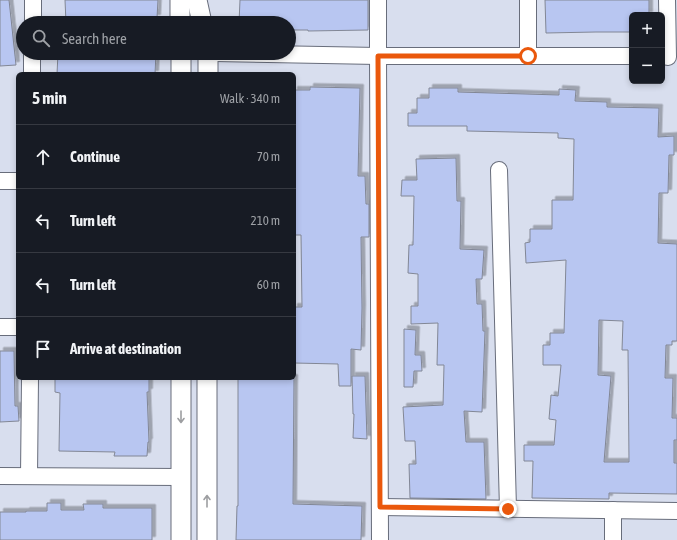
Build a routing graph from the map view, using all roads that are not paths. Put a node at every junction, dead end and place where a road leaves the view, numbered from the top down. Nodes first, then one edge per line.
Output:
1 (33, 0) edge
2 (180, 0) edge
3 (197, 0) edge
4 (208, 0) edge
5 (378, 0) edge
6 (528, 0) edge
7 (667, 0) edge
8 (33, 16) edge
9 (180, 16) edge
10 (200, 16) edge
11 (208, 16) edge
12 (296, 54) edge
13 (378, 56) junction
14 (528, 56) junction
15 (629, 56) edge
16 (669, 57) edge
17 (32, 60) edge
18 (181, 60) edge
19 (208, 60) edge
20 (32, 72) edge
21 (181, 72) edge
22 (208, 72) edge
23 (499, 170) dead end
24 (0, 181) edge
25 (16, 181) edge
26 (0, 327) edge
27 (16, 327) edge
28 (30, 380) edge
29 (181, 380) edge
30 (208, 380) edge
31 (0, 476) edge
32 (29, 476) junction
33 (181, 477) junction
34 (380, 507) junction
35 (508, 509) junction
36 (612, 510) junction
37 (677, 511) edge
38 (181, 540) edge
39 (207, 540) edge
40 (380, 540) edge
41 (613, 540) edge

1 - 8 street
2 - 9 street
3 - 10 street
4 - 11 street
5 - 13 street
6 - 14 street
7 - 16 street
12 - 13 street
13 - 14 street
13 - 34 street
14 - 15 street
17 - 20 street
18 - 21 street
19 - 22 street
23 - 35 street
24 - 25 street
26 - 27 street
28 - 32 street
29 -> 33 street
39 -> 30 street
31 - 32 street
32 - 33 street
33 - 38 street
34 - 35 street
34 - 40 street
35 - 36 street
36 - 37 street
36 - 41 street

